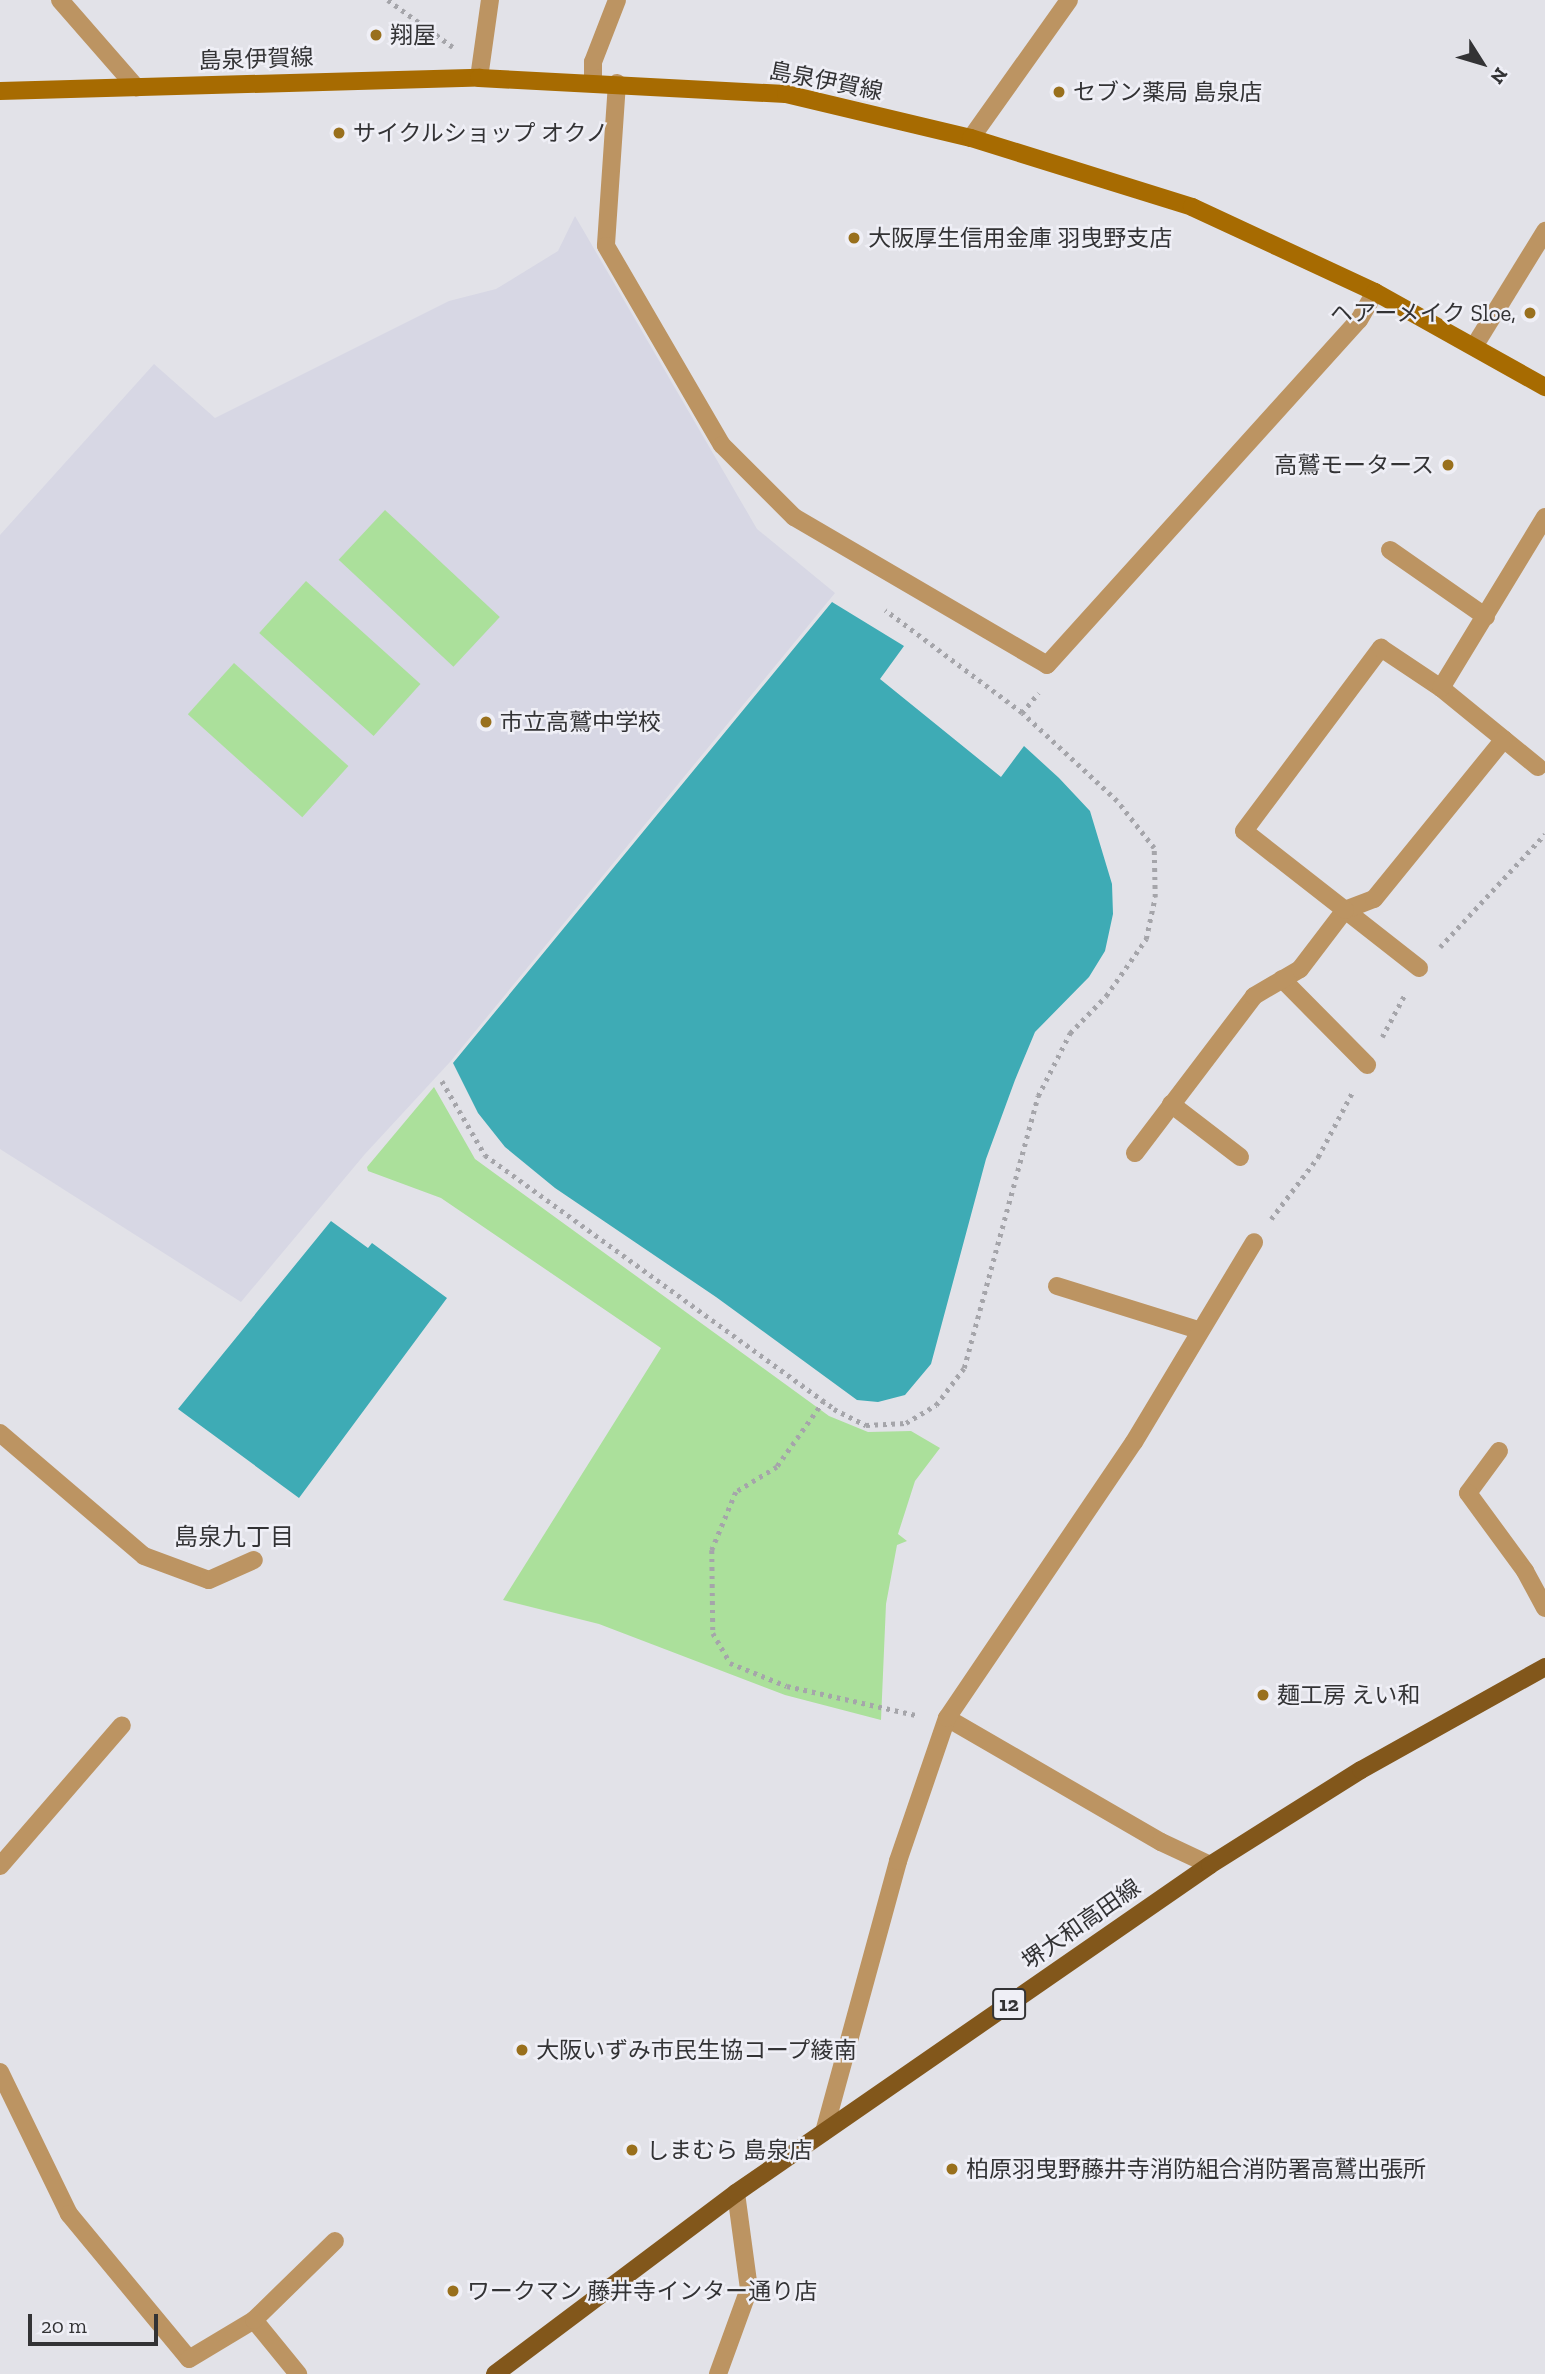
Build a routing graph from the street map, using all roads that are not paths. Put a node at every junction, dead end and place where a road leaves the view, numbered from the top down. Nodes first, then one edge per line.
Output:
1 (60, 0) edge
2 (489, 0) edge
3 (617, 0) edge
4 (1069, 0) edge
5 (480, 70) junction
6 (593, 82) junction
7 (617, 83) junction
8 (136, 87) junction
9 (0, 90) edge
10 (971, 138) junction
11 (1545, 231) edge
12 (1376, 292) junction
13 (1475, 345) junction
14 (1545, 387) edge
15 (1545, 517) edge
16 (1390, 550) dead end
17 (1486, 617) junction
18 (1441, 688) junction
19 (1504, 739) junction
20 (1538, 767) dead end
21 (1345, 910) junction
22 (1419, 968) road end
23 (1282, 979) junction
24 (1367, 1065) road end
25 (1171, 1104) junction
26 (1135, 1153) dead end
27 (1240, 1157) dead end
28 (1254, 1242) road end
29 (1058, 1286) dead end
30 (1198, 1330) junction
31 (0, 1433) edge
32 (1499, 1451) dead end
33 (254, 1560) dead end
34 (1545, 1608) edge
35 (1545, 1667) edge
36 (947, 1718) junction
37 (122, 1725) dead end
38 (1210, 1865) junction
39 (0, 1866) edge
40 (0, 2072) edge
41 (824, 2132) junction
42 (736, 2193) junction
43 (335, 2241) dead end
44 (254, 2320) junction
45 (298, 2374) edge
46 (495, 2374) edge
47 (718, 2374) edge

1 - 8 street
2 - 5 street
3 - 6 street
4 - 10 street
5 - 6 main road, 島泉伊賀線
5 - 8 main road, 島泉伊賀線
6 - 7 main road, 島泉伊賀線
7 - 10 main road, 島泉伊賀線
7 - 12 street
8 - 9 main road, 島泉伊賀線
10 - 12 main road, 島泉伊賀線
11 - 13 street
12 - 13 main road, 島泉伊賀線
13 - 14 main road, 島泉伊賀線
15 - 17 street
16 - 17 street
17 - 18 street
18 - 19 street
18 - 21 street
19 - 20 street
19 - 21 street
21 - 22 street
21 - 23 street
23 - 24 street
23 - 25 street
25 - 26 street
25 - 27 street
28 - 30 street
29 - 30 street
30 - 36 street
31 - 33 street
32 - 34 street
35 - 38 main road, 堺大和高田線 / 12
36 - 38 street
36 - 41 street
37 - 39 street
38 - 41 main road, 堺大和高田線 / 12
40 - 44 street
41 - 42 main road, 堺大和高田線 / 12
42 - 46 main road, 堺大和高田線 / 12
42 - 47 street
43 - 44 street
44 - 45 street

